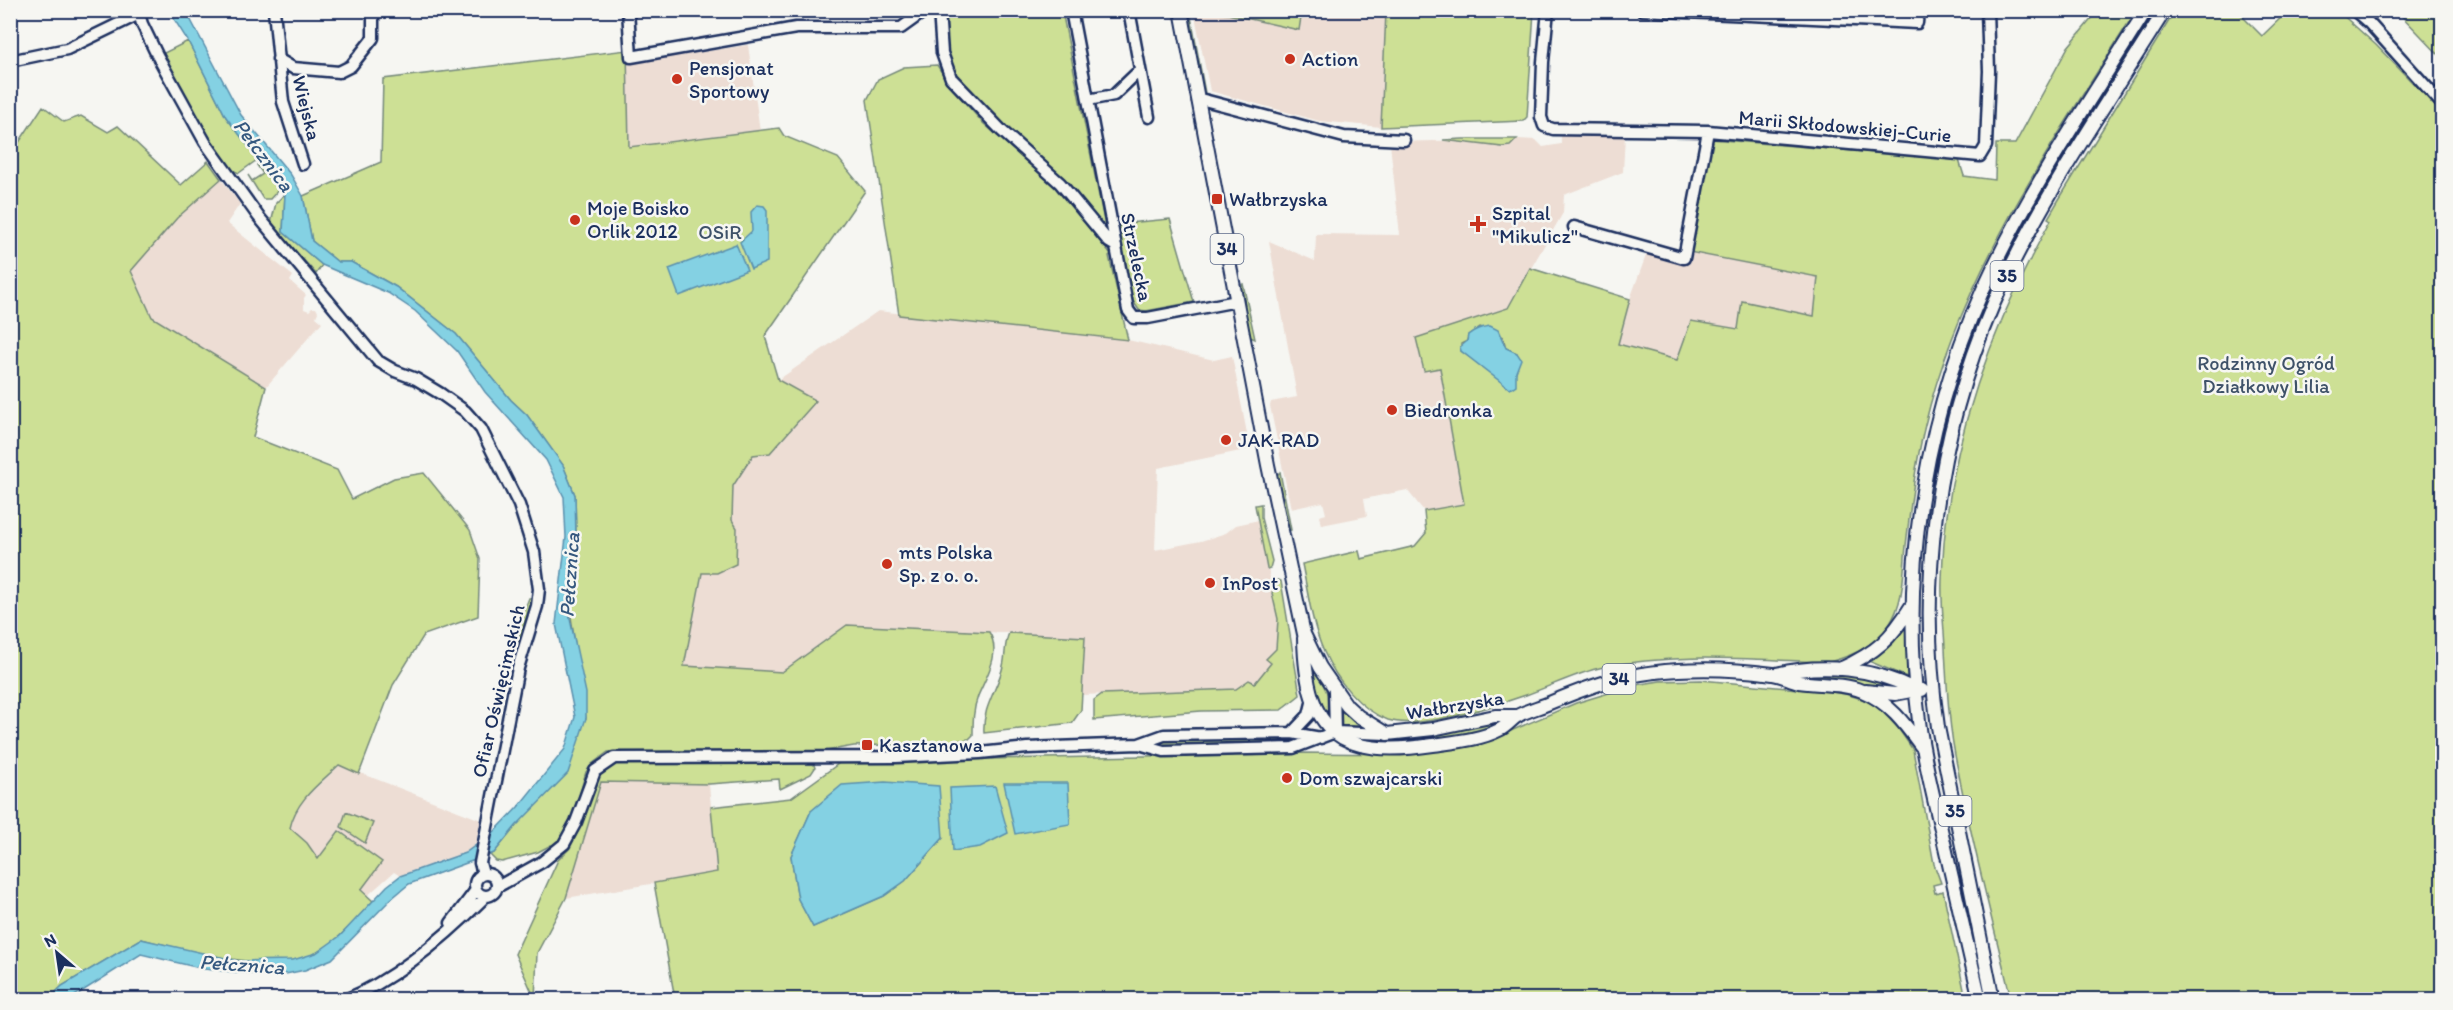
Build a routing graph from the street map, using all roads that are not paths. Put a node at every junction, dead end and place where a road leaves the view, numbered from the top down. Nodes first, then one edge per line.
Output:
1 (274, 10) edge
2 (373, 10) edge
3 (628, 10) edge
4 (926, 10) edge
5 (939, 10) edge
6 (1071, 10) edge
7 (1129, 10) edge
8 (1181, 10) edge
9 (1548, 10) edge
10 (1642, 10) edge
11 (1987, 10) edge
12 (2146, 10) edge
13 (2165, 10) edge
14 (2354, 10) edge
15 (1918, 11) edge
16 (139, 12) edge
17 (278, 59) junction
18 (10, 62) edge
19 (1140, 70) junction
20 (1088, 100) junction
21 (1198, 101) junction
22 (2442, 104) edge
23 (1149, 117) dead end
24 (1708, 131) junction
25 (1404, 140) dead end
26 (303, 164) dead end
27 (1574, 227) dead end
28 (1114, 245) junction
29 (1237, 302) junction
30 (1913, 604) junction
31 (1304, 634) junction
32 (1840, 669) junction
33 (1776, 674) junction
34 (1334, 690) junction
35 (1916, 690) junction
36 (1932, 690) junction
37 (1861, 691) junction
38 (1312, 703) junction
39 (1518, 716) junction
40 (1335, 732) junction
41 (1292, 733) junction
42 (1388, 734) junction
43 (1322, 738) junction
44 (1139, 744) junction
45 (1924, 750) junction
46 (481, 869) junction
47 (496, 882) junction
48 (476, 890) junction
49 (486, 896) junction
50 (441, 936) junction
51 (366, 996) edge
52 (345, 999) edge
53 (1980, 999) edge
54 (1993, 999) edge

1 - 17 street, Wiejska
2 - 17 street, Wiejska
3 - 4 street
5 - 28 street
6 - 20 street, Strzelecka
7 - 19 street
8 - 21 main road, Wałbrzyska / 34
9 - 24 street, Marii Skłodowskiej-Curie
10 - 15 street
11 - 24 street, Marii Skłodowskiej-Curie
12 - 30 main road, 35
13 - 36 main road, 35
14 - 22 street
16 - 18 street
16 - 46 street, Ofiar Oświęcimskich
17 - 26 street, Wiejska
19 - 20 street
19 - 23 street
20 - 28 street, Strzelecka
21 - 25 street
21 - 29 main road, Wałbrzyska / 34
24 - 27 street
28 - 29 street, Strzelecka
29 - 31 main road, Wałbrzyska / 34
30 - 32 main road
30 - 35 main road, 35
31 - 34 main road, Wałbrzyska / 34
31 - 38 main road, Wałbrzyska / 34
32 - 33 main road, Wałbrzyska / 34
32 - 35 main road, Wałbrzyska / 34
33 - 37 main road, Wałbrzyska / 34
33 - 39 main road, Wałbrzyska / 34
34 - 40 street
34 - 42 main road, Wałbrzyska / 34
35 - 36 main road, Wałbrzyska / 34
35 - 37 main road
35 - 45 main road, 35
36 - 54 main road, 35
37 - 45 main road, Wałbrzyska / 34
38 - 40 main road, Wałbrzyska / 34
38 - 41 street
39 - 40 main road, Wałbrzyska / 34
39 - 42 main road, Wałbrzyska / 34
40 - 42 street
40 - 43 street
41 - 43 street
41 - 44 street
43 - 44 street
44 - 47 street
45 - 53 main road, 35
46 - 47 street
46 - 48 street
47 - 49 street
48 - 49 street
48 - 50 street
49 - 50 street
50 - 51 street
51 - 52 street

